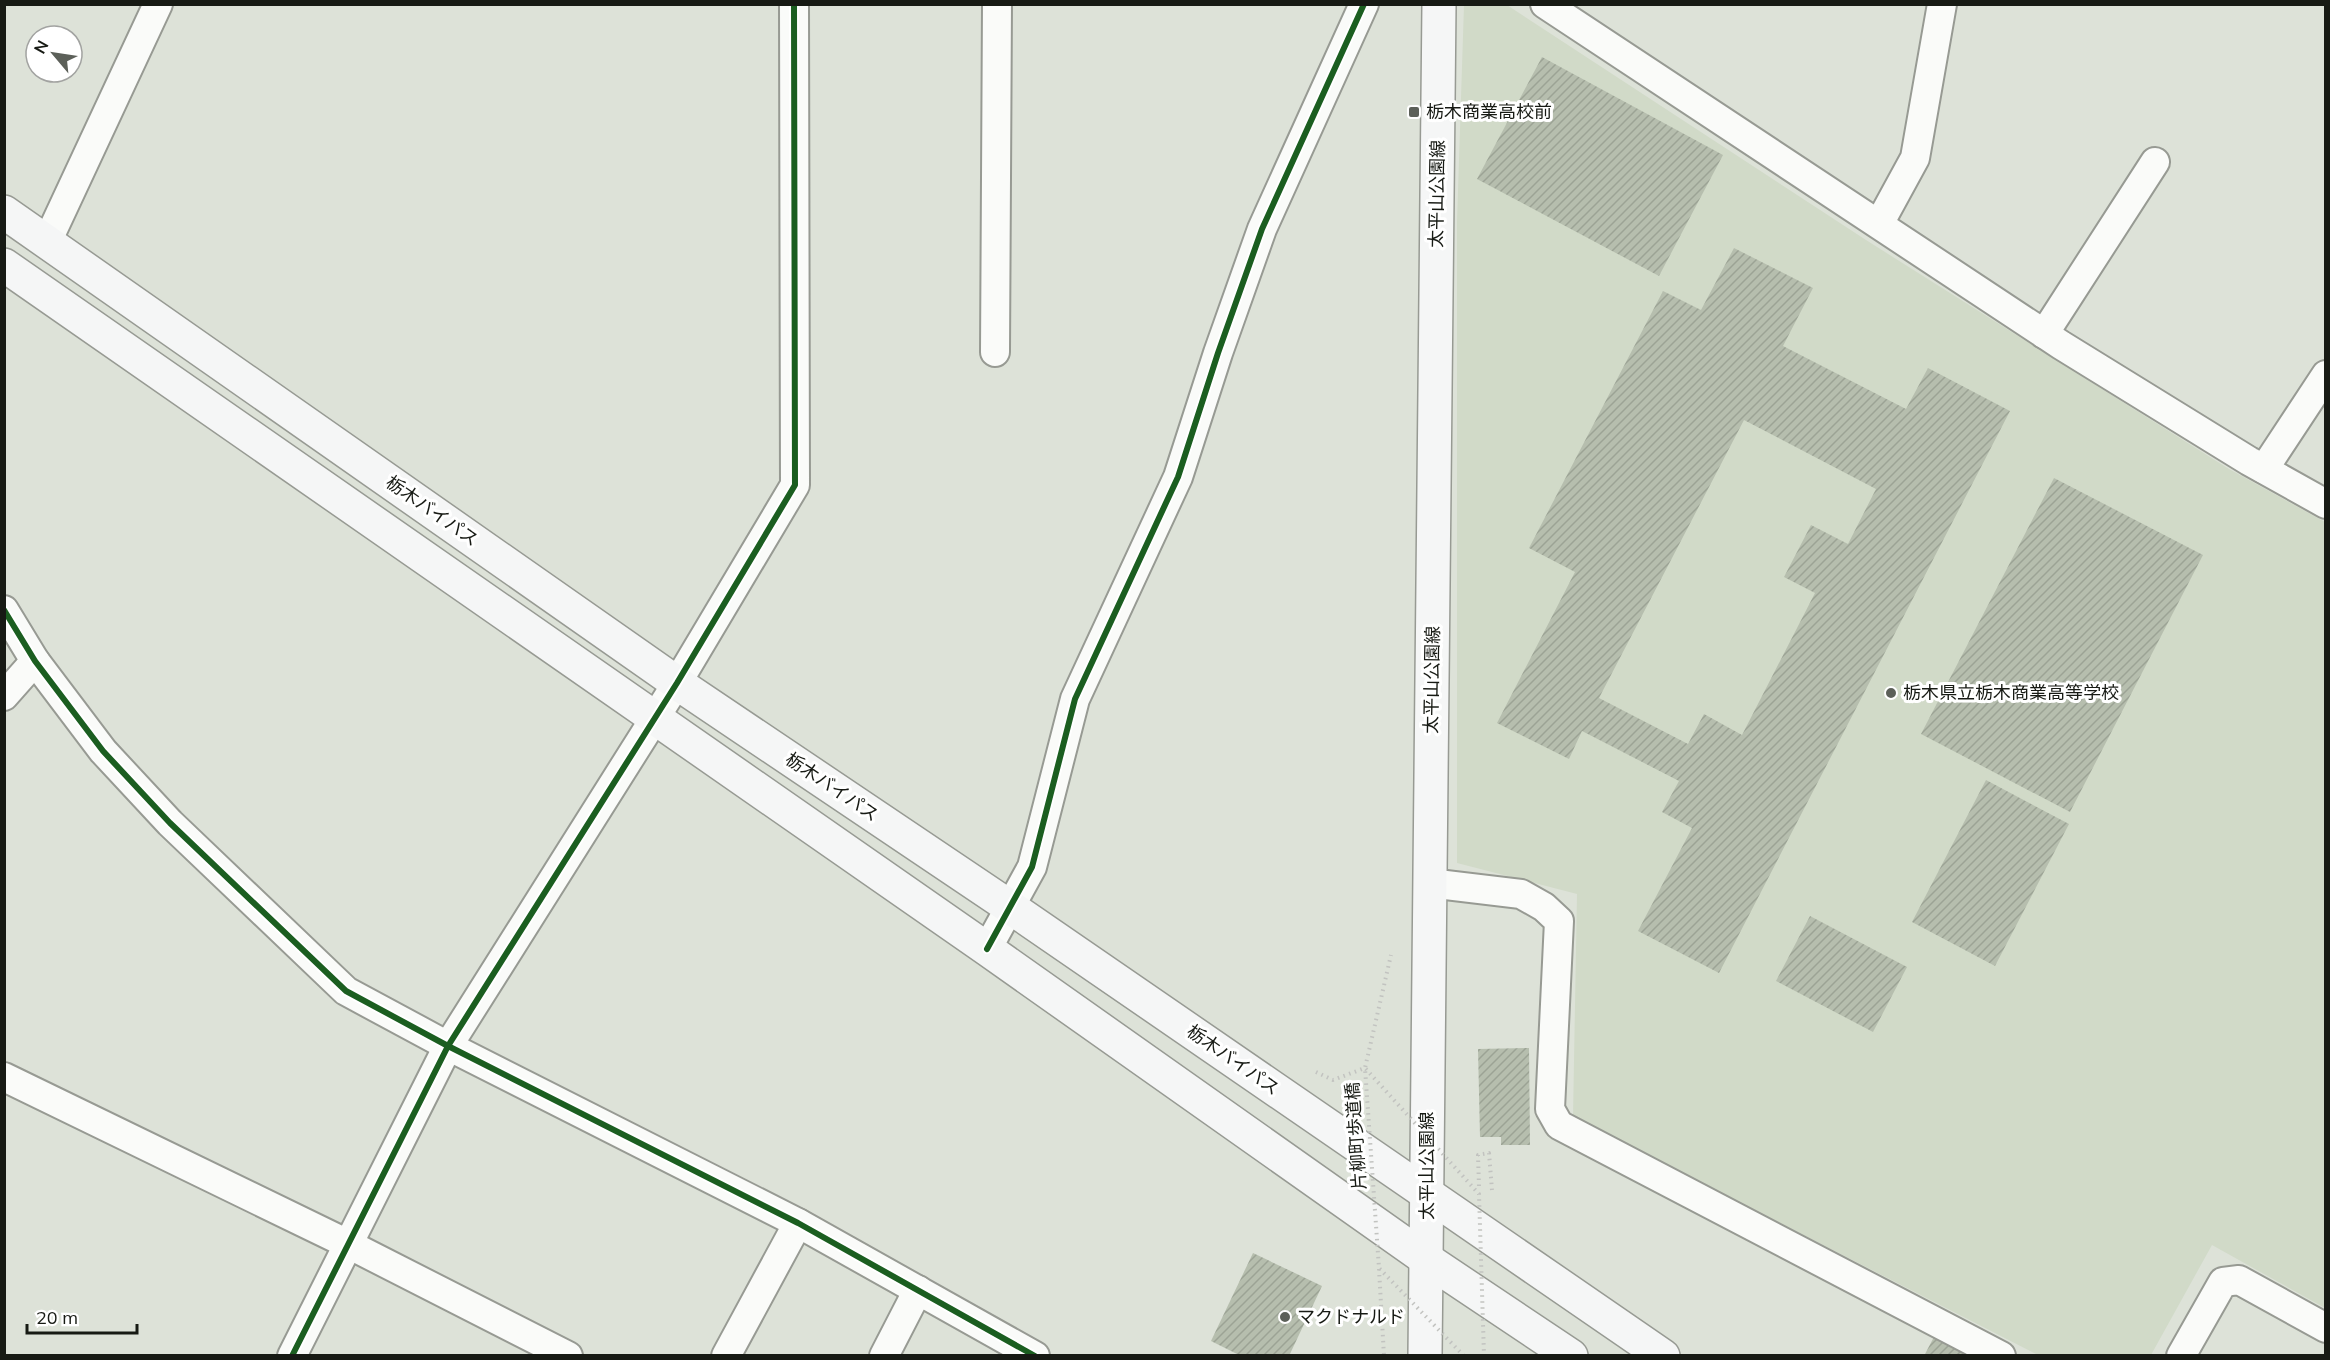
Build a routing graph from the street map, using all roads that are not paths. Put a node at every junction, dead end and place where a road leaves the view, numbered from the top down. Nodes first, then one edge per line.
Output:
1 (158, 4) edge
2 (794, 4) edge
3 (997, 4) edge
4 (1364, 4) edge
5 (1439, 4) edge
6 (1545, 4) edge
7 (1942, 4) edge
8 (2155, 162) dead end
9 (4, 212) edge
10 (1880, 224) junction
11 (47, 242) junction
12 (4, 265) edge
13 (2044, 334) junction
14 (995, 352) dead end
15 (2325, 375) edge
16 (2264, 469) junction
17 (2325, 504) edge
18 (4, 610) edge
19 (35, 661) junction
20 (677, 683) junction
21 (4, 696) edge
22 (654, 718) junction
23 (1429, 883) junction
24 (1010, 907) junction
25 (987, 949) junction
26 (448, 1046) junction
27 (4, 1077) edge
28 (1426, 1194) junction
29 (798, 1223) junction
30 (348, 1244) junction
31 (1426, 1259) junction
32 (918, 1290) junction
33 (2325, 1328) edge
34 (291, 1356) edge
35 (568, 1356) edge
36 (726, 1356) edge
37 (884, 1356) edge
38 (1035, 1356) edge
39 (1425, 1356) edge
40 (1571, 1356) edge
41 (1663, 1356) edge
42 (2001, 1356) edge
43 (2181, 1356) edge

1 - 11 street
2 - 20 street
3 - 14 street
4 - 24 street
5 - 23 main road, 太平山公園線
6 - 10 street
7 - 10 street
8 - 13 street
9 - 11 main road, 栃木バイパス
10 - 13 street
11 - 20 main road, 栃木バイパス
12 - 22 main road
13 - 16 street
15 - 16 street
16 - 17 street
18 - 19 street
19 - 21 street
19 - 26 street
20 - 22 street
20 - 24 main road, 栃木バイパス
22 - 25 main road
22 - 26 street
23 - 28 main road, 太平山公園線
23 - 42 street
24 - 25 street
24 - 28 main road, 栃木バイパス
25 - 31 main road
26 - 29 street
26 - 30 street
27 - 30 street
28 - 31 main road, 太平山公園線
28 - 41 main road, 栃木バイパス
29 - 32 street
29 - 36 street
30 - 34 street
30 - 35 street
31 - 39 main road, 太平山公園線
31 - 40 main road
32 - 37 street
32 - 38 street
33 - 43 street

